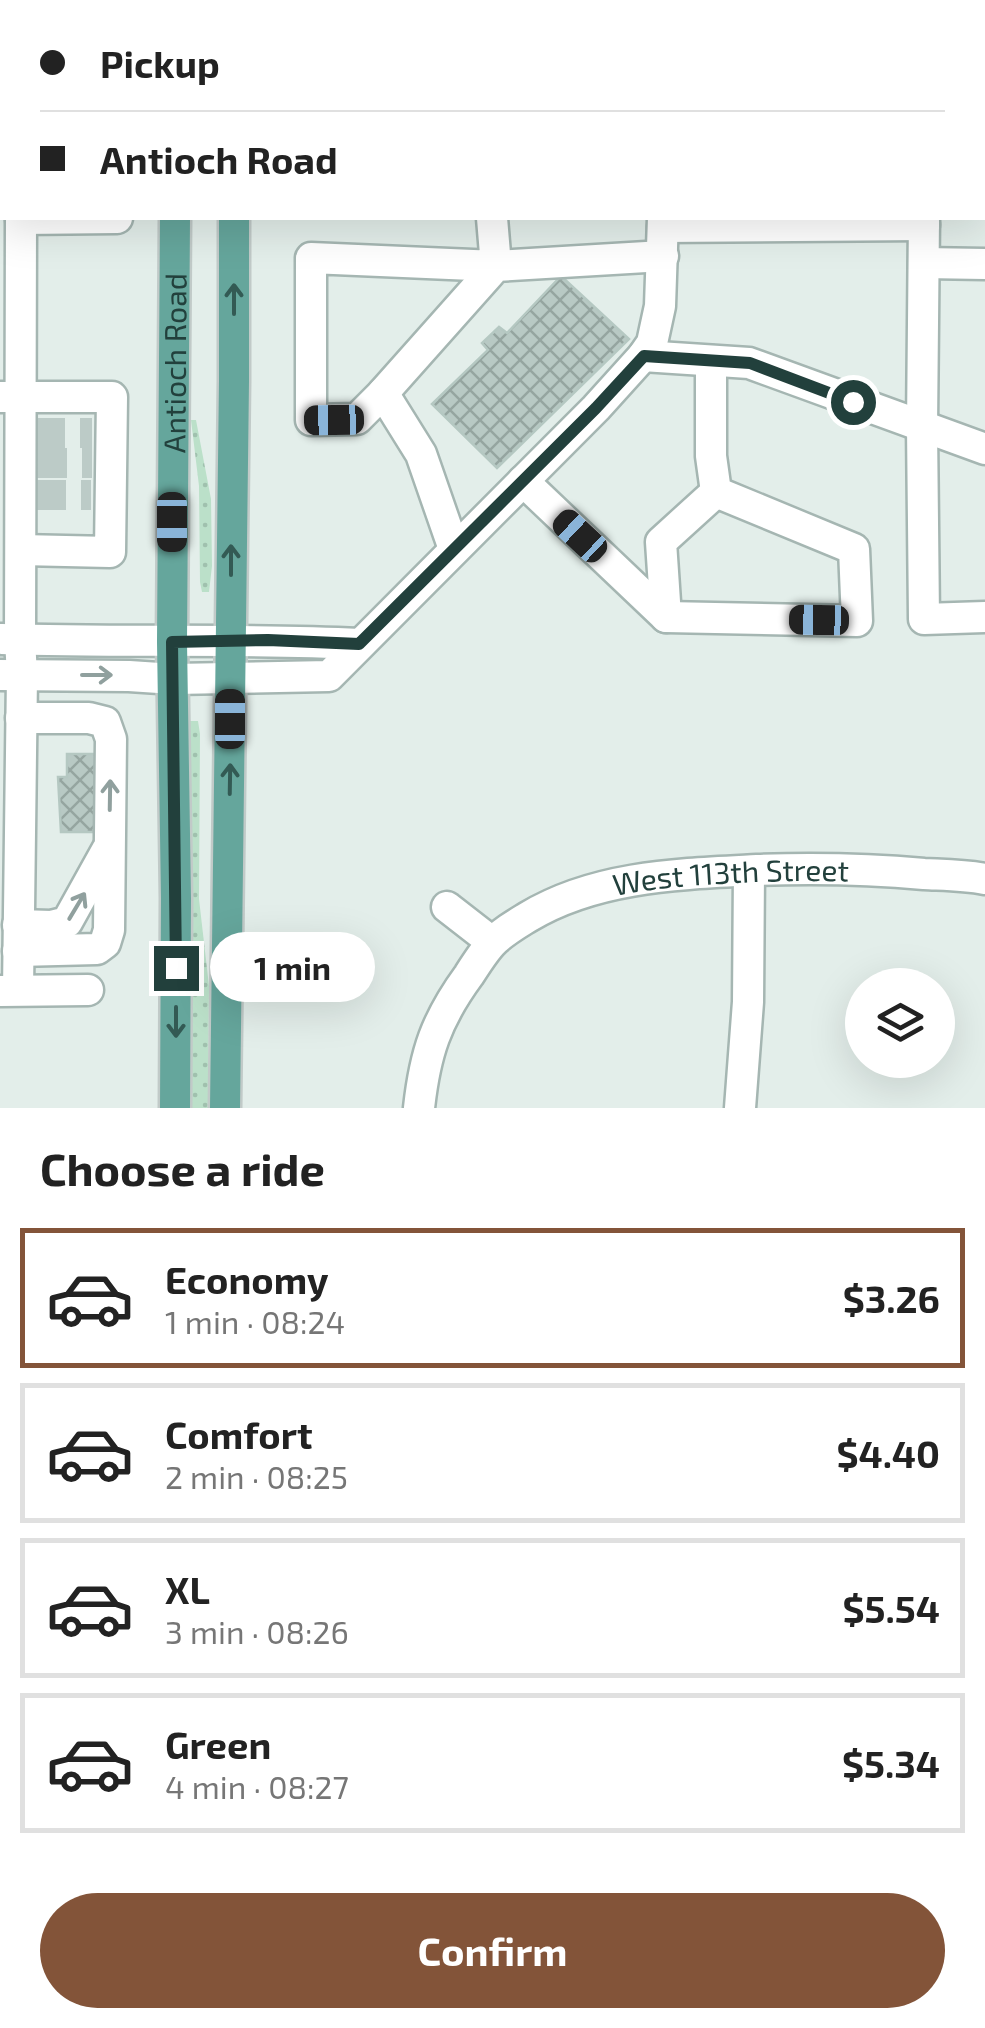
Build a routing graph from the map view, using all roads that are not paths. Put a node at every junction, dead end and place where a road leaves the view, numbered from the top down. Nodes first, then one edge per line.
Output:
1 (21, 220) edge
2 (176, 220) edge
3 (234, 220) edge
4 (492, 220) edge
5 (924, 221) edge
6 (663, 234) edge
7 (924, 263) junction
8 (985, 264) edge
9 (496, 266) junction
10 (644, 356) junction
11 (712, 361) junction
12 (383, 393) junction
13 (11, 397) edge
14 (922, 427) junction
15 (985, 449) edge
16 (523, 481) junction
17 (716, 492) junction
18 (454, 549) junction
19 (21, 550) junction
20 (666, 617) junction
21 (985, 617) edge
22 (10, 639) edge
23 (231, 640) junction
24 (172, 642) junction
25 (359, 644) junction
26 (11, 675) edge
27 (230, 679) junction
28 (174, 680) junction
29 (21, 718) junction
30 (110, 845) junction
31 (749, 871) junction
32 (985, 879) edge
33 (447, 906) dead end
34 (18, 938) junction
35 (492, 942) junction
36 (9, 990) edge
37 (88, 990) dead end
38 (175, 1108) edge
39 (225, 1108) edge
40 (419, 1108) edge
41 (740, 1108) edge

1 - 13 street
2 - 24 main road, Antioch Road
23 -> 3 main road, Antioch Road
4 - 9 street
5 - 6 street
5 - 7 street
6 - 9 street
6 - 10 street
7 - 8 street
7 - 14 street
9 - 12 street
9 - 12 street
10 - 11 street
10 - 16 street
11 - 14 street
11 - 17 street
12 - 18 street
13 - 19 street
13 - 19 street
14 - 15 street
14 - 21 street
16 - 18 street
16 - 20 street
17 - 20 street
17 - 20 street
18 - 25 street
19 - 22 street
22 - 24 street
22 - 26 street
23 - 24 street
23 - 25 street
23 - 27 main road, Antioch Road
24 - 28 main road, Antioch Road
25 - 27 street
26 -> 28 street
26 - 29 street
27 - 28 street
39 -> 27 main road, Antioch Road
28 -> 38 main road, Antioch Road
30 -> 29 street
29 - 34 street
34 -> 30 street
30 - 34 street
31 - 32 street, West 113th Street
31 - 35 street, West 113th Street
31 - 41 street
33 - 35 street
34 - 36 street
35 - 40 street, West 113th Street
36 - 37 street

